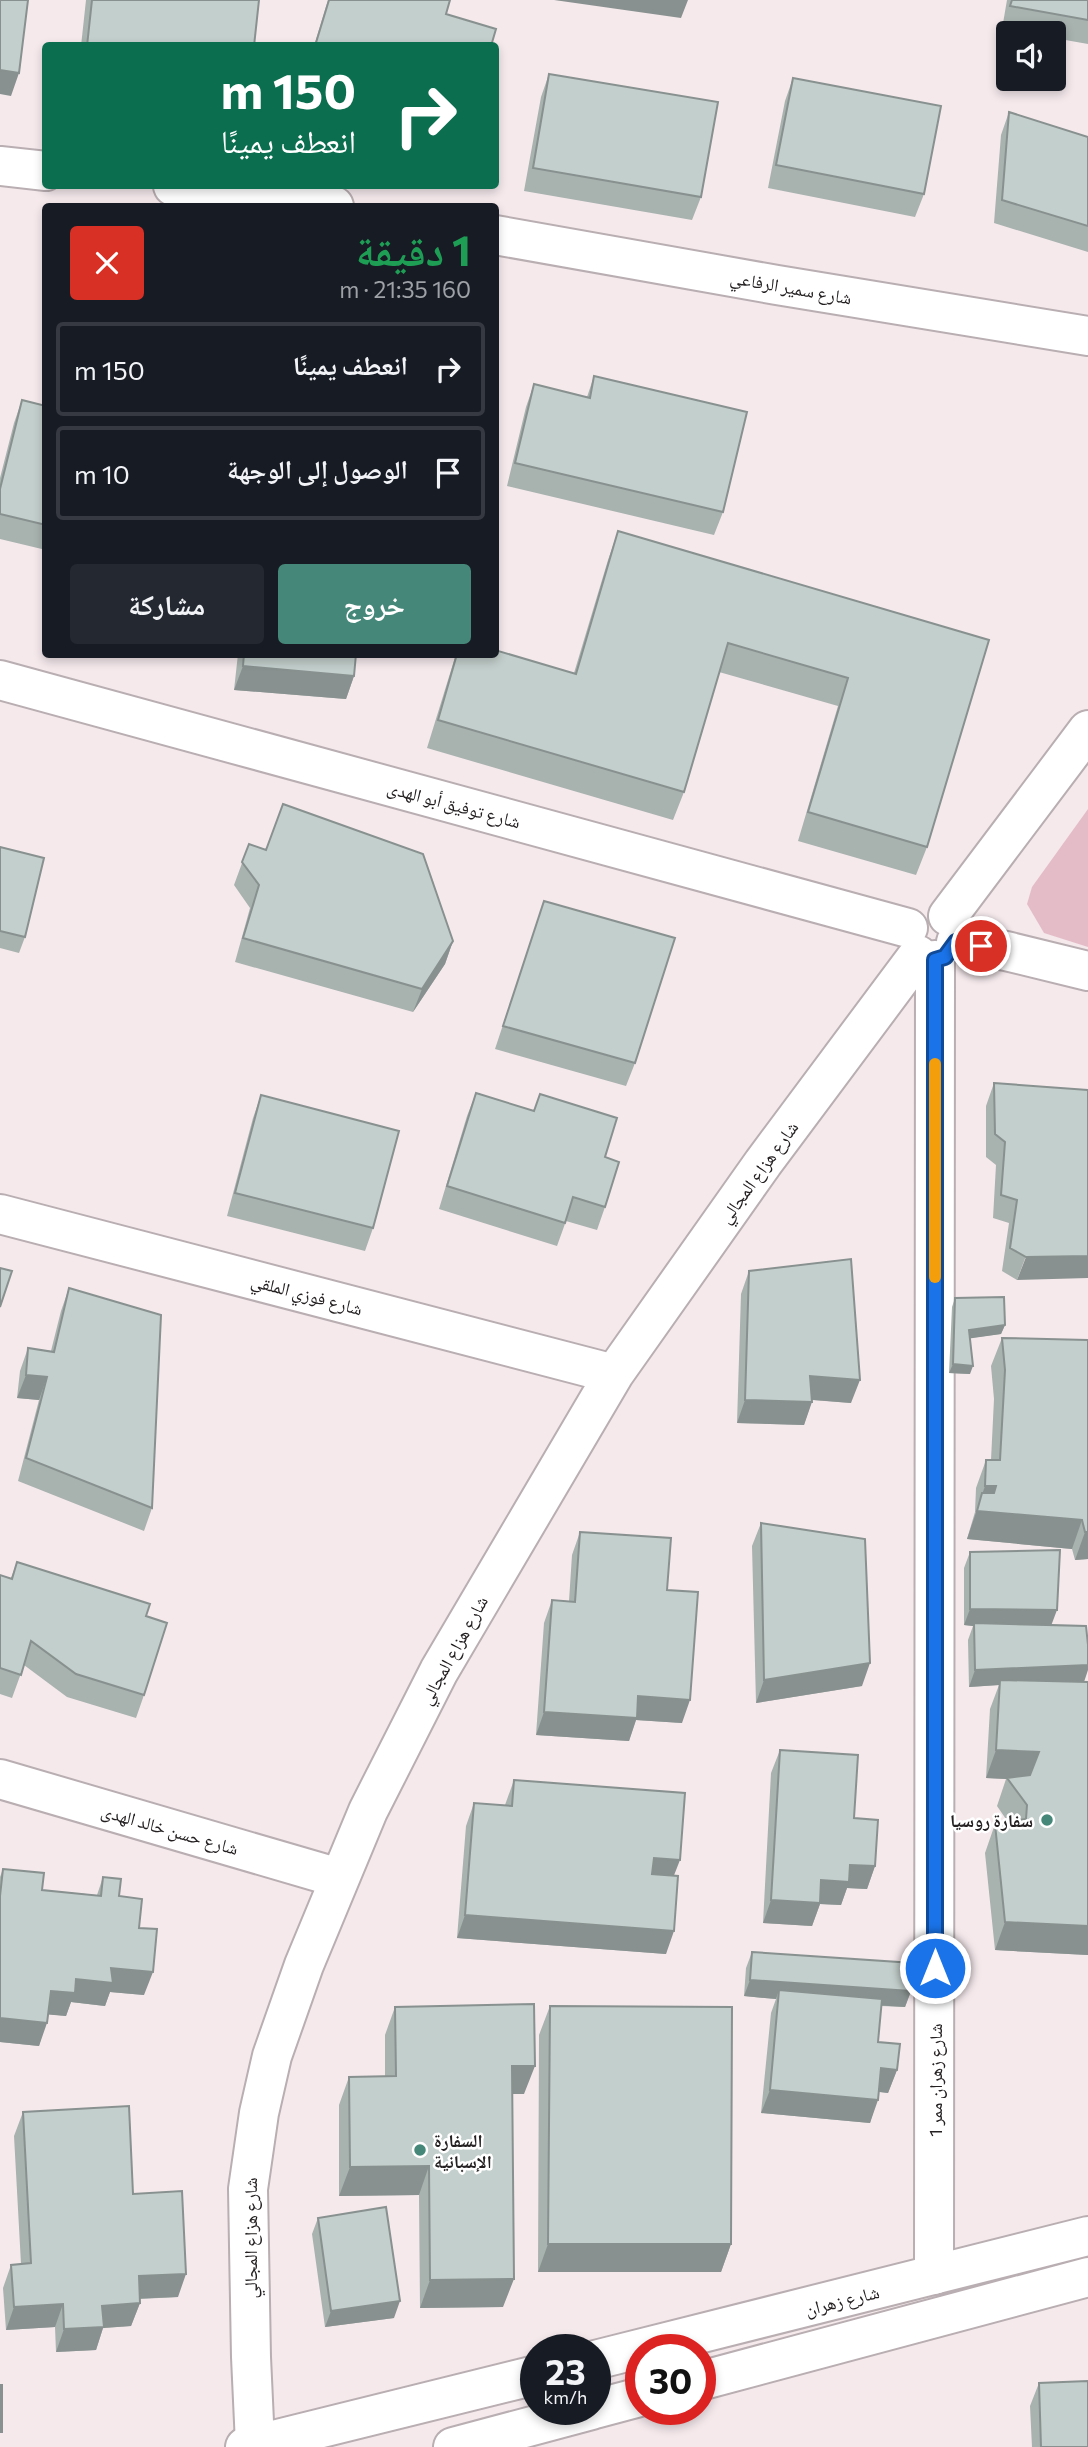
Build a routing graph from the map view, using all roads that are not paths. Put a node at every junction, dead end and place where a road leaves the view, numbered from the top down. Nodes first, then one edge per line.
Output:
1 (0, 166) edge
2 (42, 171) edge
3 (200, 189) edge
4 (316, 203) edge
5 (499, 236) edge
6 (1088, 336) edge
7 (0, 680) edge
8 (1088, 730) edge
9 (933, 940) junction
10 (1088, 971) edge
11 (0, 1214) edge
12 (614, 1374) junction
13 (0, 1779) edge
14 (339, 1878) junction
15 (1088, 2236) edge
16 (934, 2275) junction
17 (1088, 2277) edge
18 (611, 2356) edge
19 (716, 2377) edge
20 (520, 2380) edge
21 (534, 2425) edge
22 (310, 2439) edge
23 (250, 2446) edge
24 (453, 2447) edge

1 - 2 street
3 - 4 street
5 - 6 street, شارع سمير الرفاعي
7 - 9 street, شارع توفيق أبو الهدى
8 - 9 street, شارع هزاع المجالي
9 - 10 street, شارع توفيق أبو الهدى
9 - 12 street, شارع هزاع المجالي
9 - 16 street, شارع زهران ممر 1
11 - 12 street, شارع فوزي الملقي
12 - 14 street, شارع هزاع المجالي
13 - 14 street, شارع حسن خالد الهدى
14 - 23 street, شارع هزاع المجالي
15 - 16 street, شارع زهران
16 - 18 street, شارع زهران
17 - 19 street
20 - 22 street
21 - 24 street
22 - 23 street

